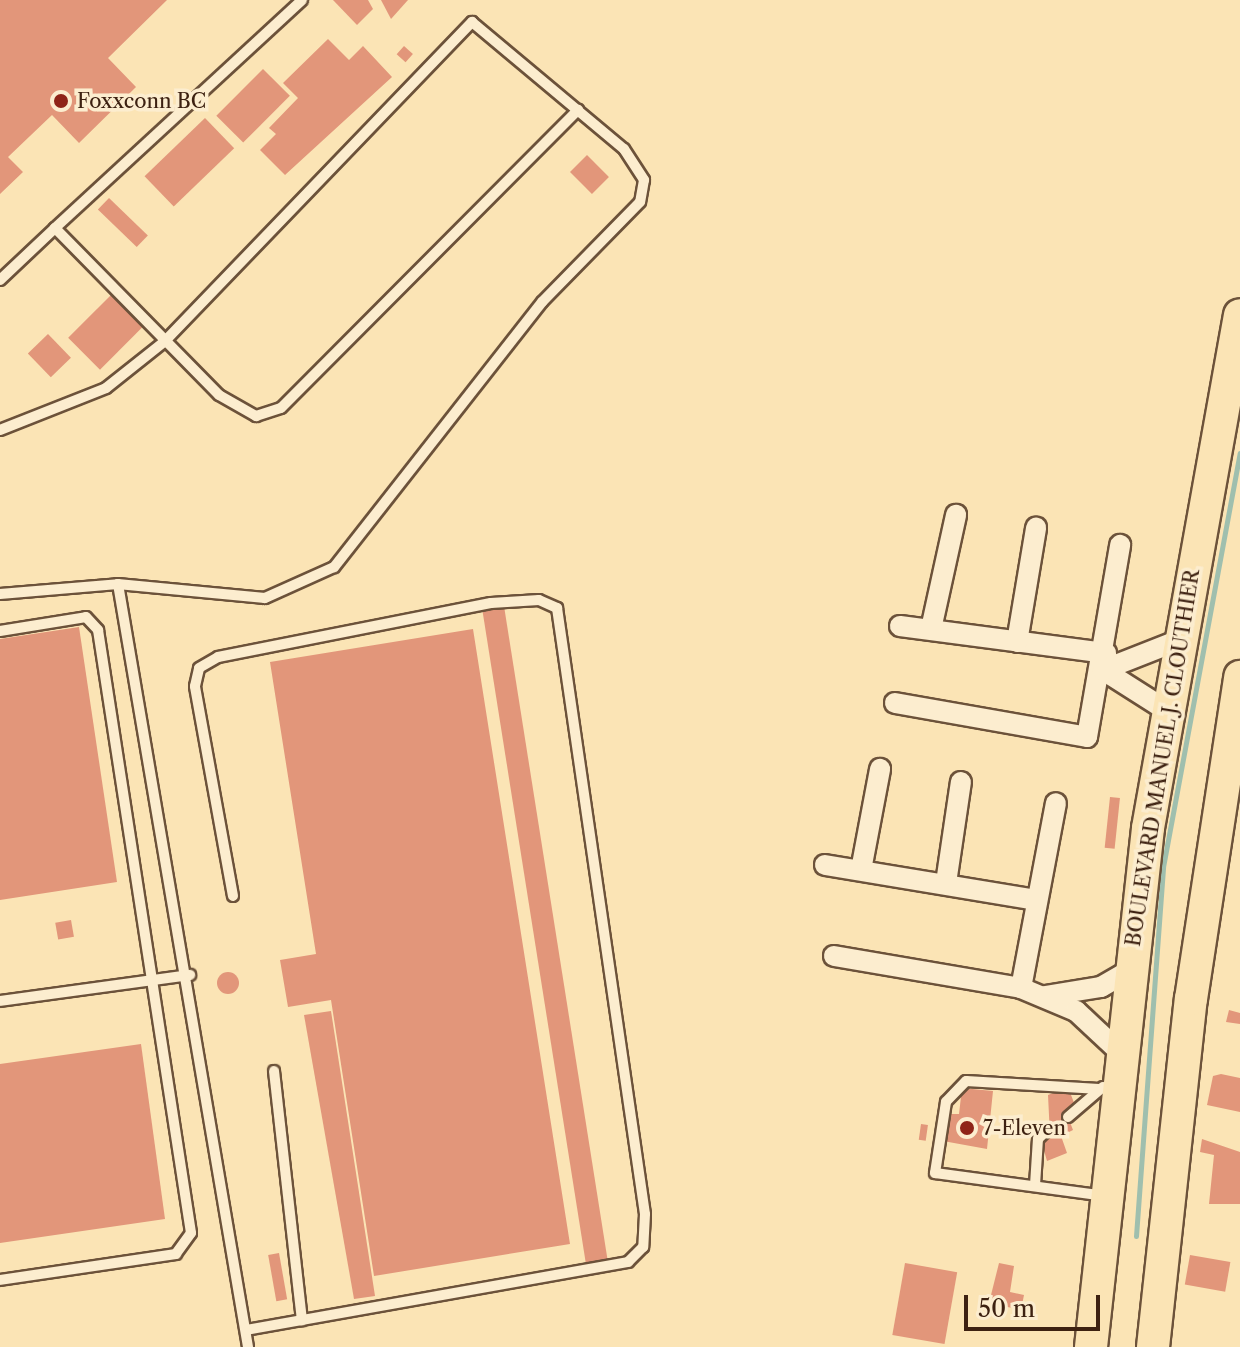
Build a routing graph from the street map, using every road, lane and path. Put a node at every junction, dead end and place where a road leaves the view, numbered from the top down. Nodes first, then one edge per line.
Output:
1 (302, 0) edge
2 (578, 110) junction
3 (55, 228) junction
4 (0, 280) edge
5 (1240, 315) edge
6 (165, 341) junction
7 (0, 430) edge
8 (956, 515) dead end
9 (1036, 528) dead end
10 (1120, 545) dead end
11 (118, 584) junction
12 (0, 594) edge
13 (900, 626) dead end
14 (931, 629) junction
15 (0, 631) edge
16 (1179, 640) junction
17 (1017, 642) junction
18 (1104, 662) junction
19 (1240, 677) edge
20 (895, 703) dead end
21 (1166, 710) junction
22 (1236, 725) edge
23 (880, 769) dead end
24 (961, 782) dead end
25 (1056, 803) dead end
26 (825, 865) dead end
27 (861, 870) junction
28 (946, 883) junction
29 (233, 896) dead end
30 (1037, 900) junction
31 (834, 956) dead end
32 (1131, 970) junction
33 (190, 975) junction
34 (148, 983) junction
35 (1021, 988) junction
36 (1041, 997) junction
37 (0, 1001) edge
38 (274, 1071) dead end
39 (1114, 1075) junction
40 (1068, 1117) dead end
41 (1048, 1129) dead end
42 (1035, 1185) junction
43 (1107, 1197) junction
44 (0, 1280) edge
45 (1095, 1304) junction
46 (302, 1320) junction
47 (246, 1330) junction
48 (248, 1347) edge
49 (1091, 1347) edge
50 (1110, 1347) edge
51 (1153, 1347) edge

1 - 3 lane
2 - 6 lane
2 - 6 lane
2 - 11 lane
3 - 4 lane
3 - 6 lane
5 - 16 main road, BOULEVARD MANUEL J. CLOUTHIER
6 - 7 lane
8 - 14 street
9 - 17 street
10 - 18 street
11 - 12 lane
11 - 33 lane
13 - 14 street
14 - 17 street
15 - 34 lane
16 - 18 street
16 - 21 main road, BOULEVARD MANUEL J. CLOUTHIER
17 - 18 street
18 - 20 street
18 - 21 street
19 - 22 main road
21 - 32 main road, BOULEVARD MANUEL J. CLOUTHIER
22 - 51 main road
23 - 27 street
24 - 28 street
25 - 30 street
26 - 27 street
27 - 28 street
28 - 30 street
29 - 46 lane
30 - 35 street
31 - 35 street
32 - 36 street
32 - 39 main road, BOULEVARD MANUEL J. CLOUTHIER
33 - 34 lane
33 - 47 lane
34 - 37 lane
34 - 44 lane
35 - 36 street
36 - 39 street
38 - 46 lane
39 - 40 lane
39 - 42 lane
39 - 43 main road, BOULEVARD MANUEL J. CLOUTHIER
41 - 42 lane
42 - 43 lane
43 - 45 main road, BOULEVARD MANUEL J. CLOUTHIER
45 - 49 main road, BOULEVARD MANUEL J. CLOUTHIER
45 - 50 main road
46 - 47 lane
47 - 48 lane

